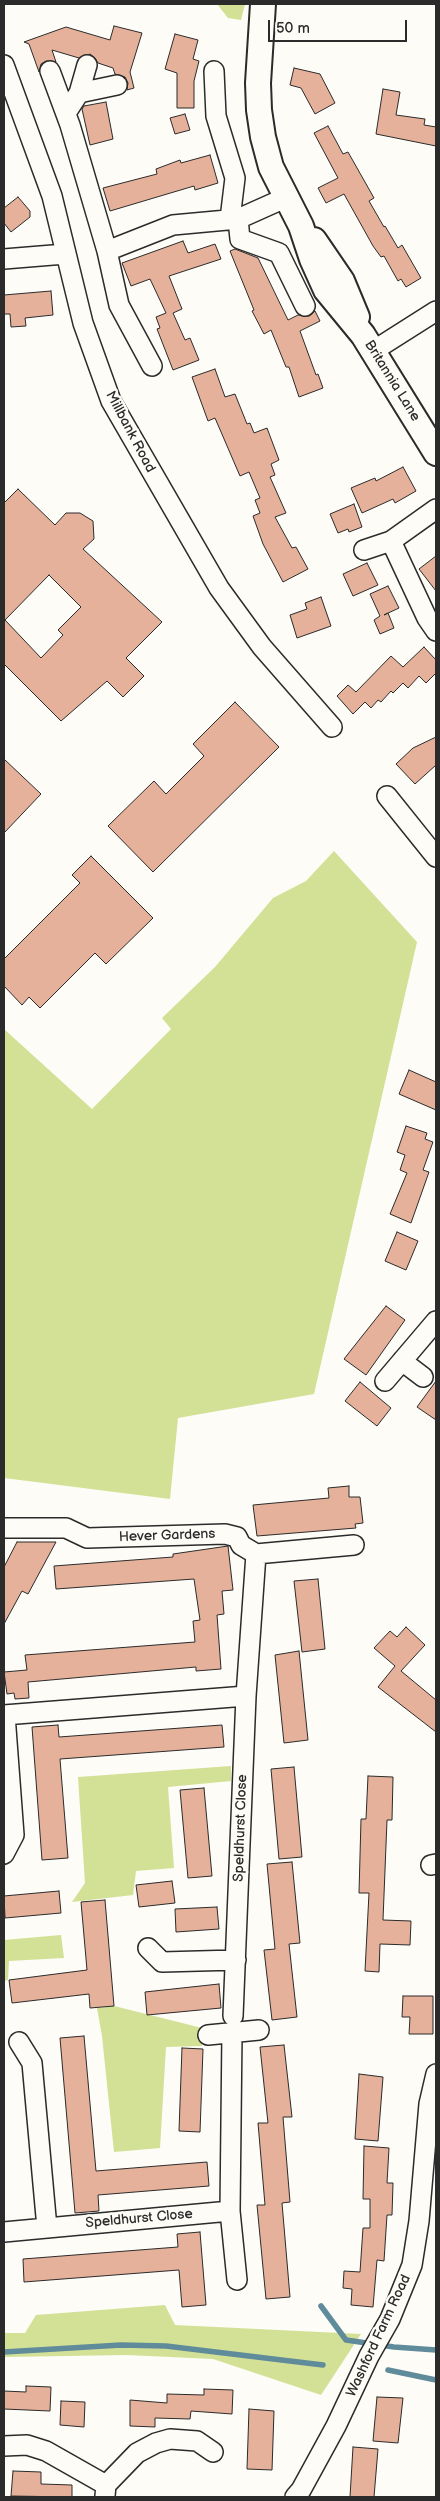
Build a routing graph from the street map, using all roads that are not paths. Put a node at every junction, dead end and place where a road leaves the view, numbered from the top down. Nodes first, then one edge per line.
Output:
1 (262, 4) edge
2 (4, 65) edge
3 (87, 65) dead end
4 (50, 71) dead end
5 (214, 71) dead end
6 (117, 84) dead end
7 (79, 93) junction
8 (66, 113) junction
9 (285, 198) junction
10 (234, 219) junction
11 (107, 251) junction
12 (65, 254) junction
13 (4, 259) edge
14 (305, 306) dead end
15 (436, 311) edge
16 (368, 343) junction
17 (152, 366) dead end
18 (436, 453) edge
19 (436, 509) edge
20 (391, 541) junction
21 (364, 550) dead end
22 (436, 631) edge
23 (332, 727) dead end
24 (387, 796) dead end
25 (436, 857) edge
26 (436, 1321) edge
27 (402, 1361) junction
28 (423, 1377) dead end
29 (385, 1381) dead end
30 (4, 1528) edge
31 (354, 1545) dead end
32 (256, 1554) junction
33 (246, 1696) junction
34 (4, 1715) edge
35 (4, 1854) edge
36 (148, 1948) dead end
37 (236, 1960) junction
38 (232, 2024) junction
39 (259, 2030) dead end
40 (208, 2035) dead end
41 (19, 2042) dead end
42 (436, 2074) edge
43 (433, 2105) edge
44 (230, 2211) junction
45 (48, 2228) junction
46 (4, 2232) edge
47 (237, 2280) dead end
48 (4, 2446) edge
49 (213, 2452) dead end
50 (105, 2491) edge
51 (295, 2497) edge

1 - 9 street, Britannia Lane
2 - 12 street, Millbank Road
3 - 7 street
4 - 8 street
5 - 10 street
6 - 7 street
7 - 8 street
8 - 11 street
9 - 10 street
9 - 16 street, Britannia Lane
10 - 11 street
10 - 14 street
11 - 17 street
12 - 13 street
12 - 23 street, Millbank Road
15 - 16 street
16 - 18 street, Britannia Lane
19 - 20 street
20 - 21 street
20 - 22 street
24 - 25 street
26 - 27 street
27 - 28 street
27 - 29 street
30 - 32 street, Hever Gardens
31 - 32 street
32 - 33 street, Speldhurst Close
33 - 34 street
33 - 37 street, Speldhurst Close
34 - 35 street
36 - 37 street
37 - 38 street, Speldhurst Close
38 - 39 street
38 - 40 street
38 - 44 street, Speldhurst Close
41 - 45 street
42 - 43 street, Washford Farm Road
43 - 51 street, Washford Farm Road
44 - 45 street, Speldhurst Close
44 - 47 street, Speldhurst Close
45 - 46 street, Speldhurst Close
48 - 50 street
49 - 50 street

